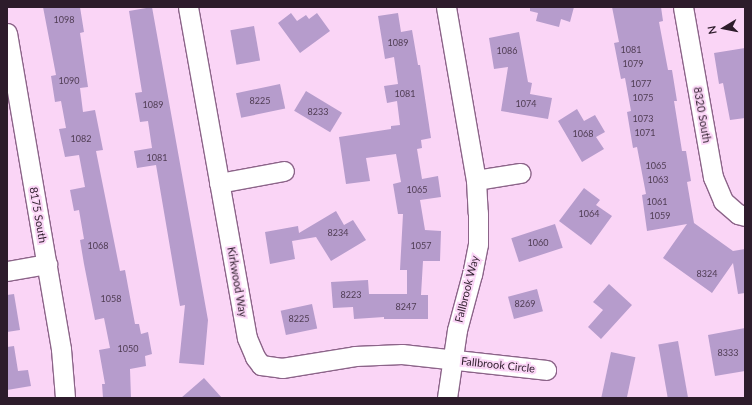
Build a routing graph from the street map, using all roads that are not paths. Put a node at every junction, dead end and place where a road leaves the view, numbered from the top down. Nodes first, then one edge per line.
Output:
1 (188, 7) edge
2 (446, 7) edge
3 (683, 7) edge
4 (7, 33) edge
5 (284, 171) dead end
6 (520, 173) dead end
7 (476, 180) junction
8 (219, 183) junction
9 (742, 215) edge
10 (47, 264) junction
11 (7, 271) edge
12 (451, 360) junction
13 (546, 370) dead end
14 (65, 398) edge
15 (447, 398) edge

1 - 8 street, Kirkwood Way
2 - 7 street, Fallbrook Way
3 - 9 street, 8320 South
4 - 10 street, 8175 South
5 - 8 street
6 - 7 street
7 - 12 street, Fallbrook Way
8 - 12 street, Kirkwood Way
10 - 11 street
10 - 14 street, 8175 South
12 - 13 street, Fallbrook Circle
12 - 15 street, Fallbrook Way

